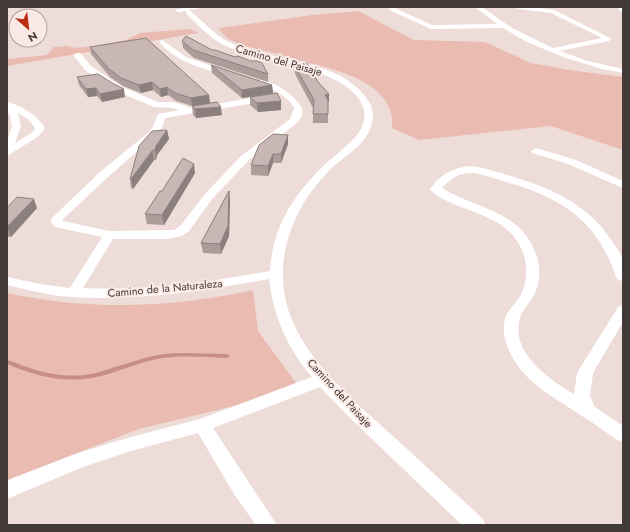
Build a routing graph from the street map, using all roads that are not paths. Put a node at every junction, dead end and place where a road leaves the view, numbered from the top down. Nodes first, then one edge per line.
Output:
1 (203, 7) edge
2 (393, 7) edge
3 (478, 7) edge
4 (518, 7) edge
5 (623, 7) edge
6 (178, 10) dead end
7 (623, 11) edge
8 (188, 12) dead end
9 (503, 26) junction
10 (162, 42) dead end
11 (554, 50) junction
12 (77, 55) dead end
13 (623, 71) edge
14 (234, 75) edge
15 (251, 80) edge
16 (286, 95) junction
17 (8, 105) edge
18 (157, 105) junction
19 (192, 111) junction
20 (161, 116) junction
21 (7, 148) edge
22 (536, 151) dead end
23 (7, 153) edge
24 (623, 185) edge
25 (109, 235) junction
26 (275, 274) junction
27 (623, 277) edge
28 (7, 281) edge
29 (73, 293) junction
30 (623, 310) edge
31 (324, 379) junction
32 (588, 411) junction
33 (202, 425) junction
34 (623, 435) edge
35 (7, 491) edge
36 (267, 525) edge
37 (476, 525) edge

1 - 6 street
2 - 9 street
3 - 9 street
4 - 11 street
5 - 7 street
8 - 26 street, Camino del Paisaje
9 - 11 street
10 - 14 street
11 - 13 street
12 - 18 street
15 - 16 street
16 - 19 street
16 - 25 street
17 - 21 street
17 - 23 street
18 - 19 street
18 - 20 street
19 - 20 street
20 - 25 street
22 - 24 street
25 - 29 street
26 - 29 street, Camino de la Naturaleza
26 - 31 street, Camino del Paisaje
27 - 32 street
28 - 29 street, Camino de la Naturaleza
30 - 32 street
31 - 33 street
31 - 37 street, Camino del Paisaje
32 - 34 street
33 - 35 street
33 - 36 street

